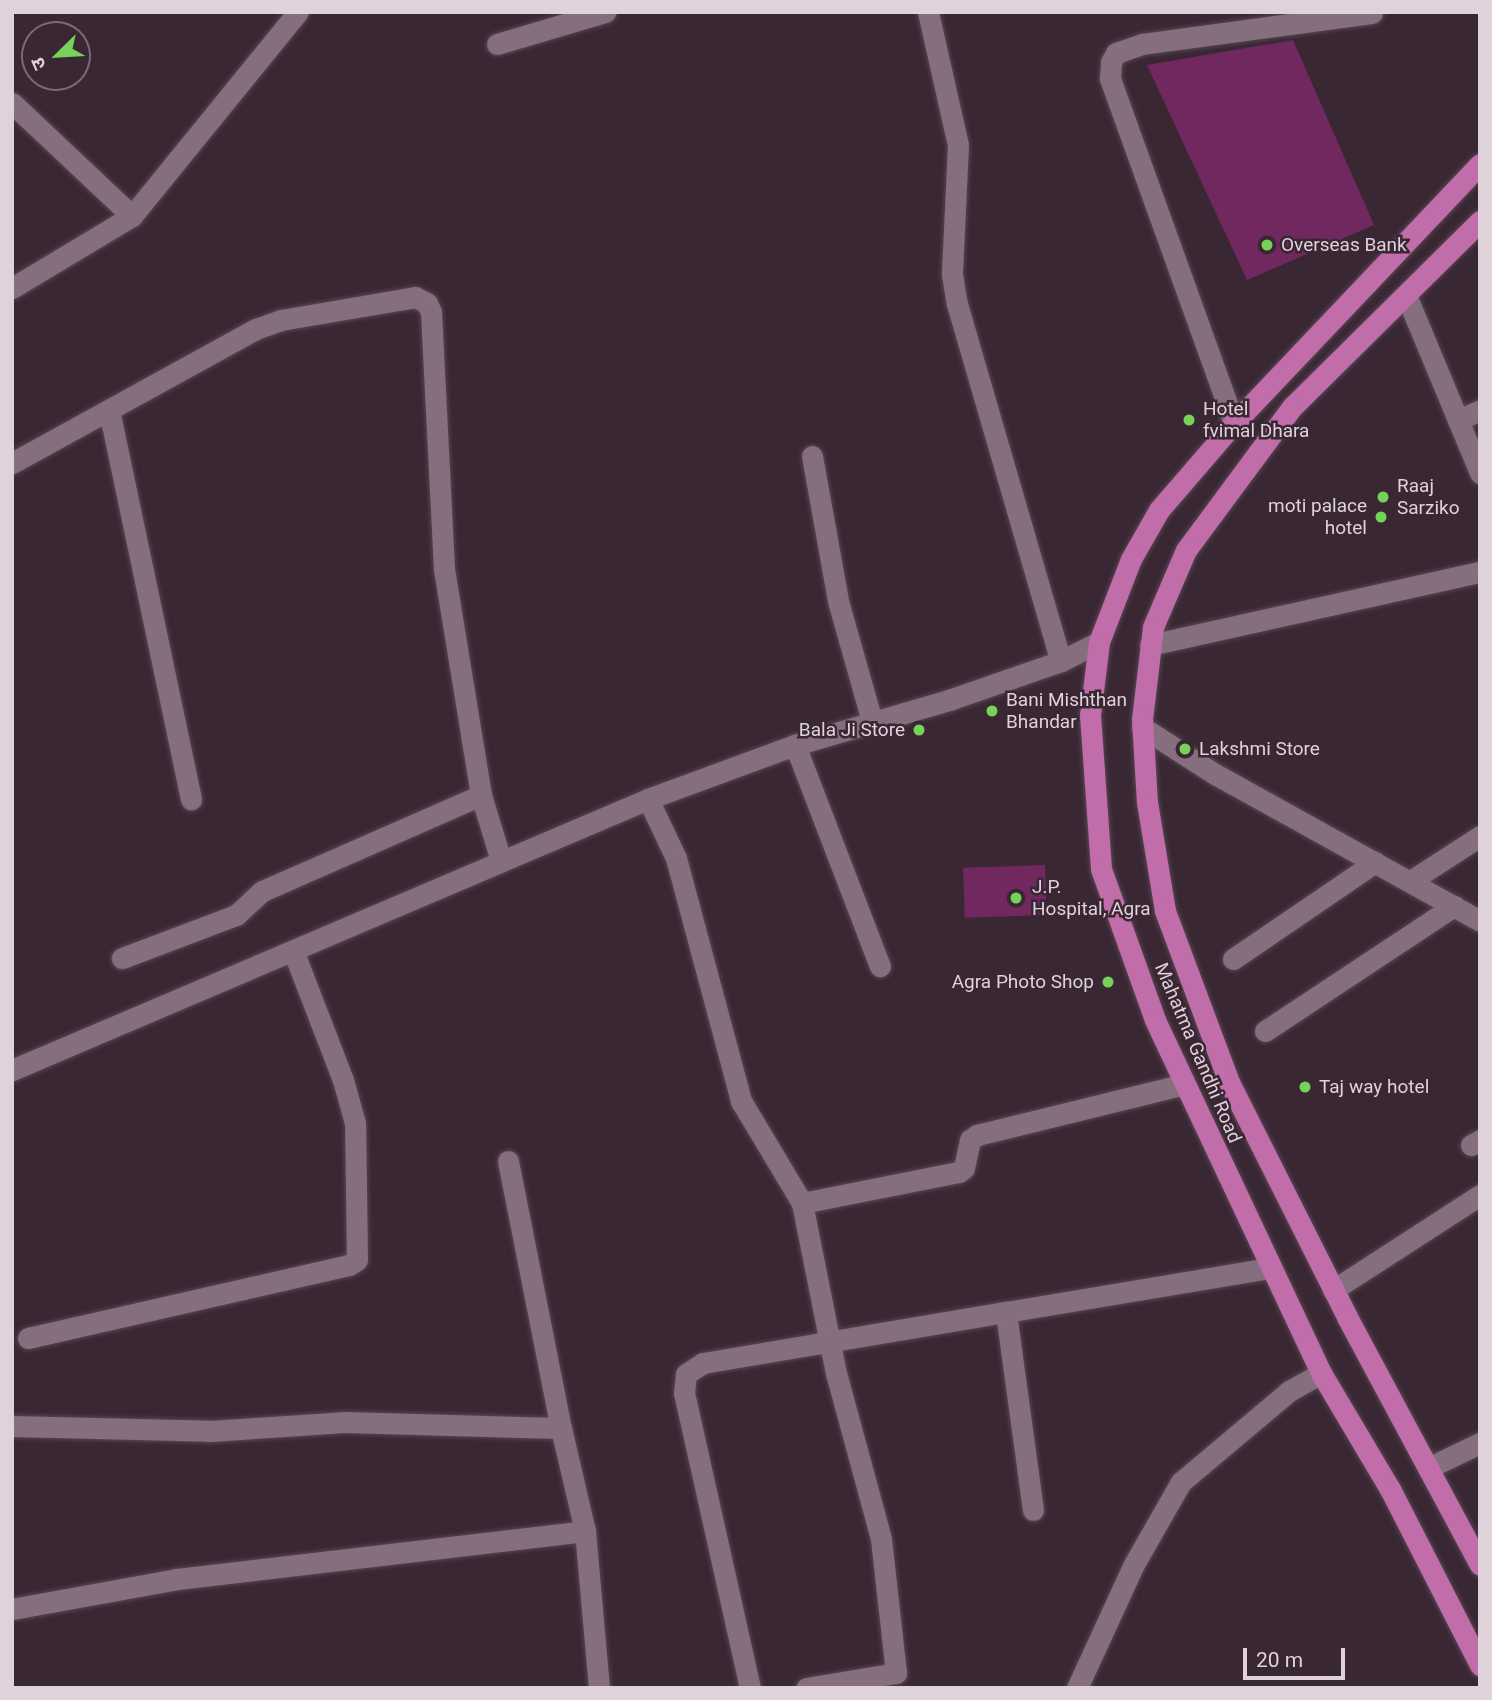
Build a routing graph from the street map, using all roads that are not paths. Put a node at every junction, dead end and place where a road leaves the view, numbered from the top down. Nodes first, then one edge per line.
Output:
1 (298, 12) edge
2 (605, 12) edge
3 (928, 12) edge
4 (1372, 13) edge
5 (497, 44) dead end
6 (12, 103) edge
7 (1480, 164) edge
8 (132, 216) junction
9 (1480, 221) edge
10 (12, 288) edge
11 (1406, 295) junction
12 (1480, 410) edge
13 (109, 411) junction
14 (1458, 420) junction
15 (1234, 423) junction
16 (813, 456) dead end
17 (12, 463) edge
18 (1480, 473) edge
19 (1480, 572) edge
20 (1099, 642) junction
21 (1150, 645) junction
22 (1061, 661) junction
23 (872, 721) junction
24 (1142, 727) junction
25 (794, 745) junction
26 (481, 794) junction
27 (191, 799) dead end
28 (648, 799) junction
29 (1480, 836) edge
30 (501, 861) junction
31 (1375, 862) junction
32 (1412, 880) junction
33 (1454, 906) junction
34 (1480, 920) edge
35 (294, 953) junction
36 (122, 957) dead end
37 (1233, 959) dead end
38 (880, 966) dead end
39 (1265, 1031) dead end
40 (12, 1070) edge
41 (1184, 1084) junction
42 (508, 1161) dead end
43 (1480, 1195) edge
44 (802, 1203) junction
45 (1269, 1268) junction
46 (1333, 1290) junction
47 (1006, 1312) junction
48 (28, 1338) dead end
49 (830, 1344) junction
50 (1321, 1373) junction
51 (12, 1426) edge
52 (561, 1428) junction
53 (1480, 1443) edge
54 (1428, 1468) junction
55 (1033, 1510) dead end
56 (585, 1531) junction
57 (1480, 1565) edge
58 (12, 1609) edge
59 (1480, 1665) edge
60 (599, 1688) edge
61 (750, 1688) edge
62 (806, 1688) edge
63 (1077, 1688) edge

1 - 8 street
2 - 5 street
3 - 22 street
4 - 15 street
6 - 8 street
7 - 15 highway, Mahatma Gandhi Road
8 - 10 street
9 - 11 highway, Mahatma Gandhi Road
11 - 14 street
11 - 21 highway, Mahatma Gandhi Road
12 - 14 street
13 - 17 street
13 - 26 street
13 - 27 street
14 - 18 street
15 - 20 highway, Mahatma Gandhi Road
16 - 23 street
19 - 21 street
20 - 22 street
20 - 41 highway, Mahatma Gandhi Road
21 - 24 highway, Mahatma Gandhi Road
22 - 23 street
23 - 25 street
24 - 31 street
24 - 46 highway, Mahatma Gandhi Road
25 - 28 street
25 - 38 street
26 - 30 street
26 - 36 street
28 - 30 street
28 - 44 street
29 - 32 street
30 - 35 street
31 - 32 street
31 - 37 street
32 - 33 street
33 - 34 street
33 - 39 street
35 - 40 street
35 - 48 street
41 - 44 street
41 - 45 highway, Mahatma Gandhi Road
42 - 52 street
43 - 46 street
44 - 49 street
45 - 47 street
45 - 50 highway, Mahatma Gandhi Road
46 - 54 highway, Mahatma Gandhi Road
47 - 49 street
47 - 55 street
49 - 61 street
49 - 62 street
50 - 59 highway, Mahatma Gandhi Road
50 - 63 street
51 - 52 street
52 - 56 street
53 - 54 street
54 - 57 highway, Mahatma Gandhi Road
56 - 58 street
56 - 60 street

